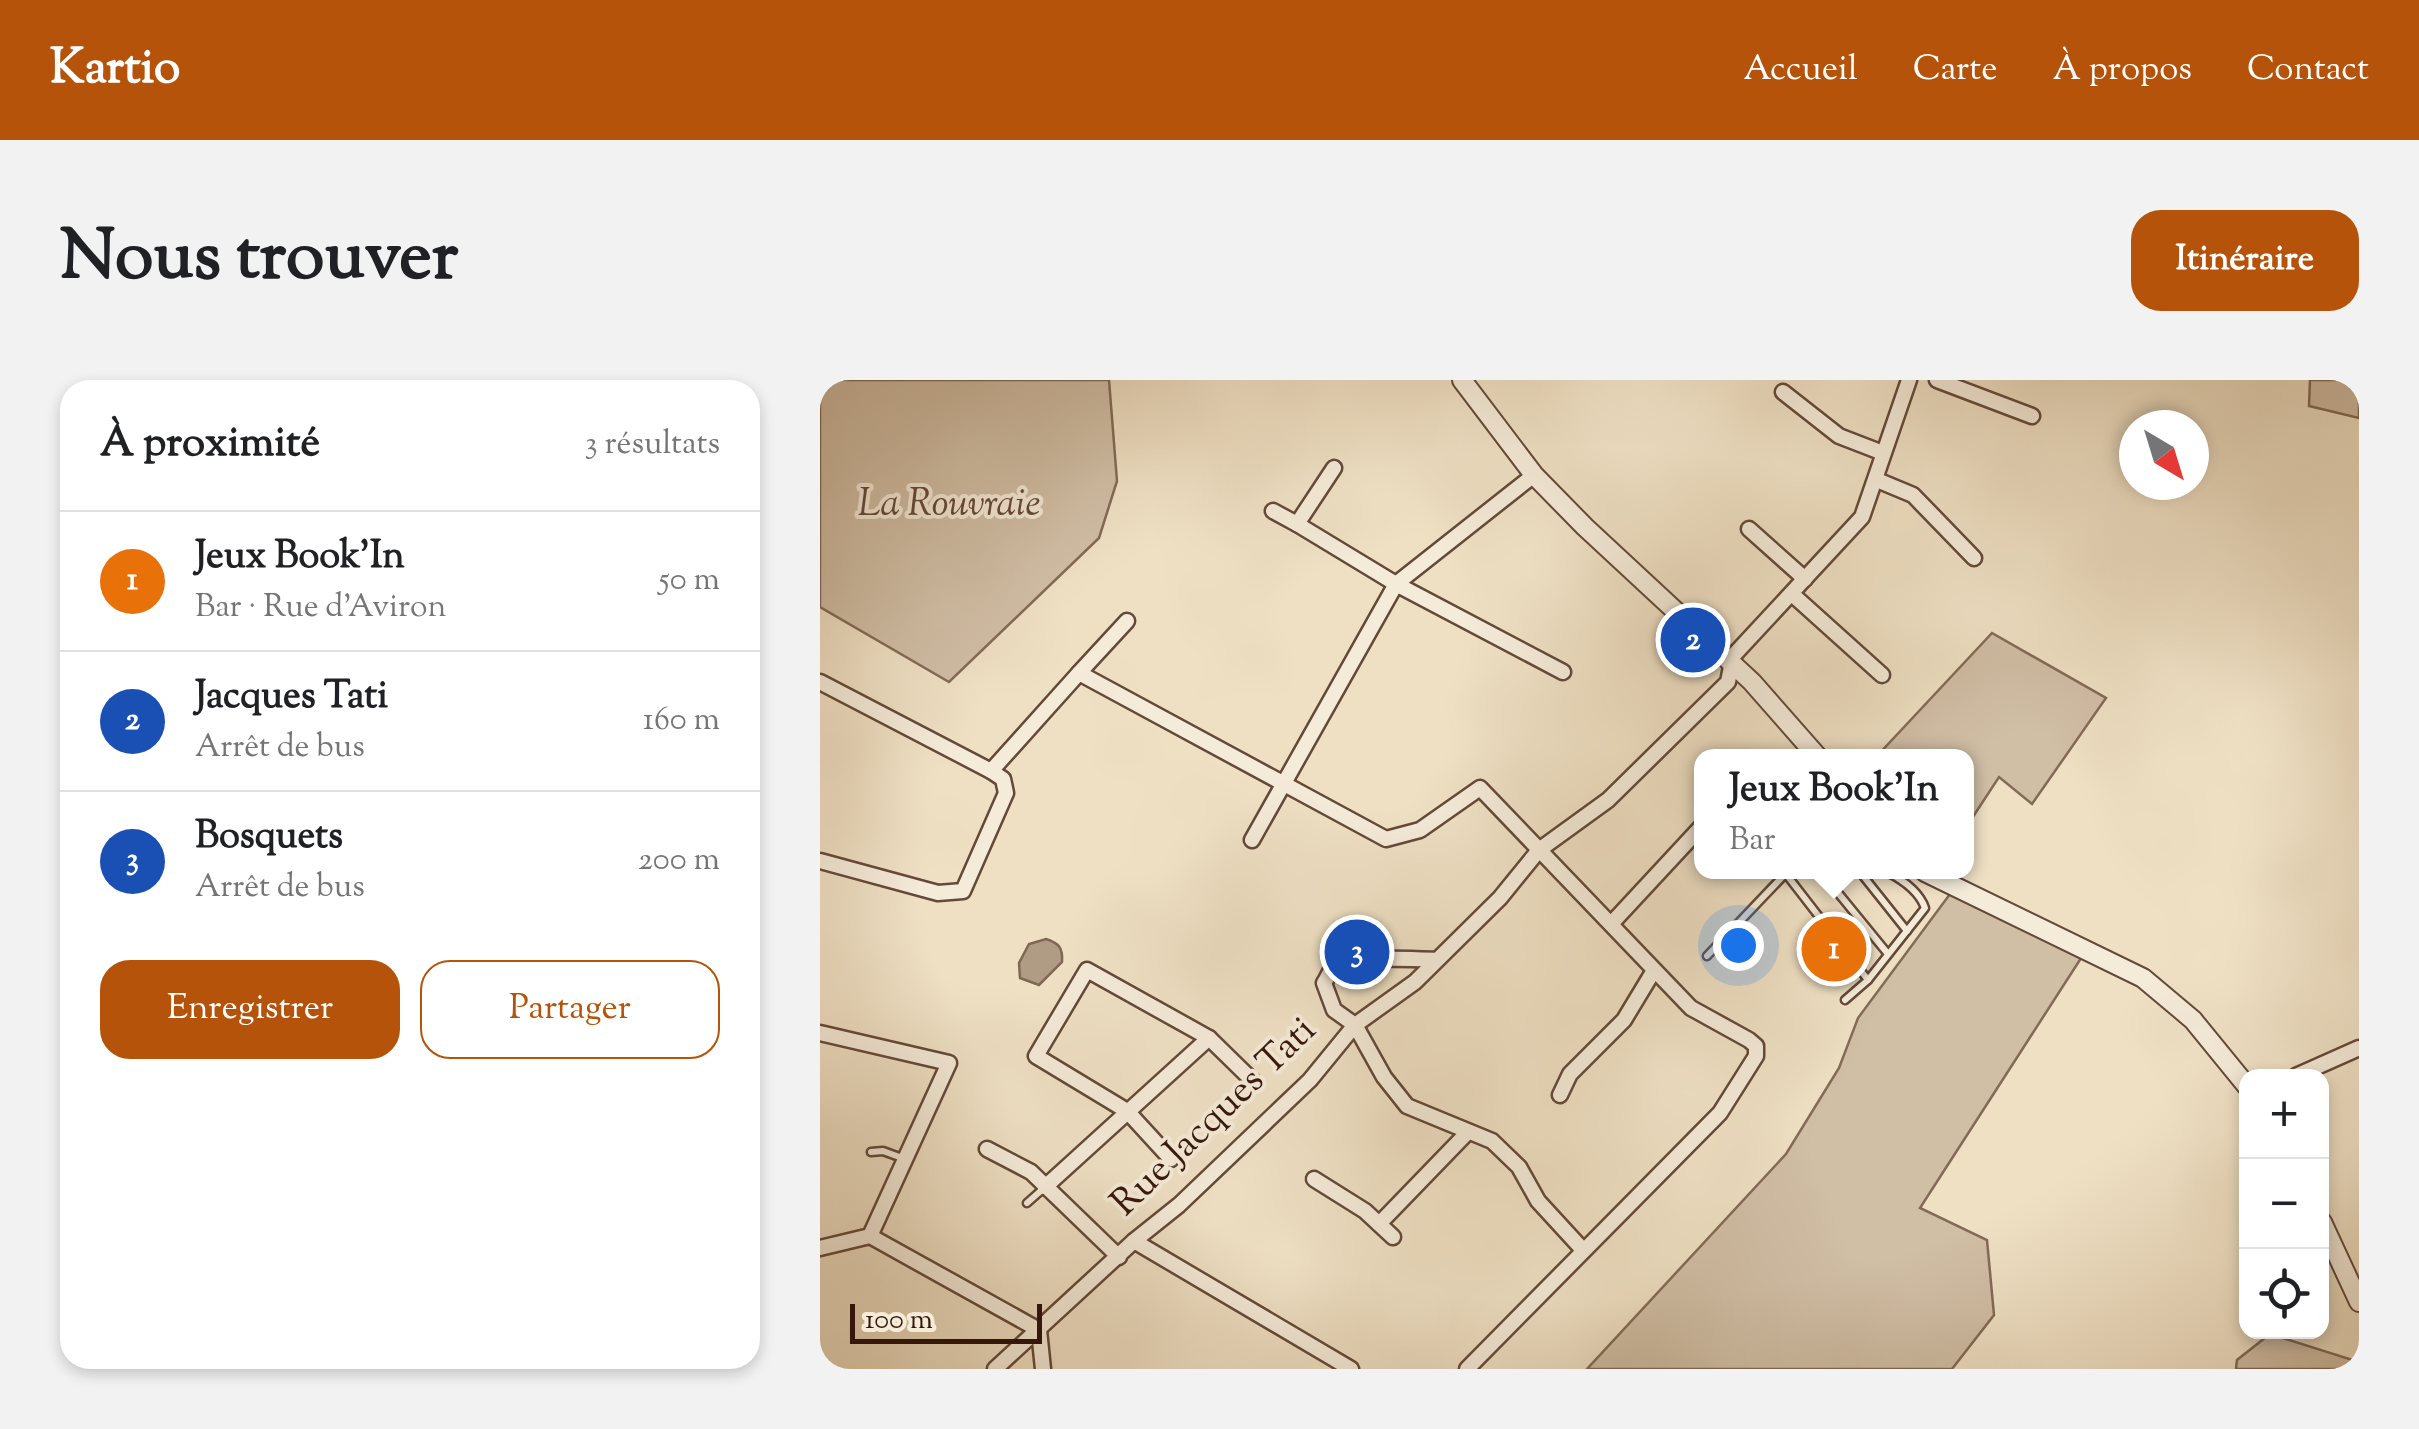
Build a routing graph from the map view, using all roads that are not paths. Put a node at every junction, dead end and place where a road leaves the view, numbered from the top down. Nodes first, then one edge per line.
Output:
1 (1462, 380) edge
2 (1908, 380) edge
3 (1937, 380) edge
4 (1783, 392) dead end
5 (2032, 416) dead end
6 (1884, 453) junction
7 (1334, 468) dead end
8 (1534, 475) junction
9 (1877, 480) junction
10 (1272, 511) dead end
11 (1297, 524) junction
12 (1749, 529) dead end
13 (1974, 558) dead end
14 (1805, 579) junction
15 (1396, 584) junction
16 (1792, 594) junction
17 (1127, 621) dead end
18 (1732, 664) junction
19 (1563, 672) dead end
20 (1079, 673) junction
21 (1882, 675) dead end
22 (820, 682) edge
23 (1812, 749) edge
24 (991, 771) junction
25 (1283, 785) junction
26 (1694, 835) edge
27 (1252, 840) dead end
28 (1539, 850) junction
29 (820, 861) edge
30 (1781, 879) edge
31 (1792, 879) edge
32 (1826, 879) edge
33 (1866, 879) edge
34 (1901, 879) edge
35 (1940, 879) edge
36 (1611, 924) junction
37 (1907, 931) junction
38 (1888, 954) junction
39 (1707, 956) dead end
40 (1436, 960) junction
41 (1653, 972) junction
42 (1868, 980) junction
43 (1846, 1000) dead end
44 (1355, 1025) junction
45 (820, 1033) edge
46 (1209, 1038) junction
47 (2359, 1048) edge
48 (2312, 1069) edge
49 (2239, 1077) edge
50 (1254, 1082) dead end
51 (1560, 1095) dead end
52 (1128, 1112) junction
53 (1468, 1133) junction
54 (987, 1149) dead end
55 (870, 1152) dead end
56 (906, 1159) junction
57 (1172, 1159) dead end
58 (1314, 1179) dead end
59 (1044, 1187) junction
60 (1027, 1203) dead end
61 (1379, 1224) junction
62 (870, 1236) junction
63 (1394, 1237) dead end
64 (2329, 1237) edge
65 (1134, 1241) junction
66 (820, 1248) edge
67 (1584, 1250) junction
68 (1119, 1257) junction
69 (2359, 1302) edge
70 (1039, 1330) junction
71 (995, 1369) edge
72 (1043, 1369) edge
73 (1351, 1369) edge
74 (1466, 1369) edge

1 - 8 street
2 - 6 street, Rue Jacques Tati
3 - 5 street
4 - 6 street
6 - 9 street, Rue Jacques Tati
7 - 11 street
8 - 15 street
8 - 18 street
9 - 13 street
9 - 14 street, Rue Jacques Tati
10 - 11 street
11 - 15 street
12 - 14 street
14 - 16 street, Rue Jacques Tati
15 - 19 street
15 - 25 street
16 - 18 street, Rue Jacques Tati
16 - 21 street
17 - 20 street
18 - 23 street
18 - 28 street, Rue Jacques Tati
20 - 24 street
20 - 25 street
22 - 24 street
24 - 29 street
25 - 27 street
25 - 28 street
26 - 36 street
28 - 36 street
28 - 40 street, Rue Jacques Tati
30 - 39 lane
31 - 42 lane
32 - 38 lane
33 - 37 lane
34 - 37 lane
35 - 49 street
36 - 41 street
37 - 38 lane
38 - 42 lane
40 - 44 street, Rue Jacques Tati
40 - 44 street
41 - 51 street
41 - 67 street
42 - 43 lane
44 - 53 street
44 - 65 street, Rue Jacques Tati
45 - 56 street
46 - 50 street
46 - 52 street
46 - 52 street
47 - 48 street
52 - 57 street
52 - 59 street
53 - 61 street
53 - 67 street
54 - 59 street
55 - 56 lane
56 - 62 street
58 - 61 street
59 - 60 lane
59 - 68 street
61 - 63 street
62 - 66 street
62 - 70 street
64 - 69 street
65 - 68 street, Rue Jacques Tati
65 - 73 street
67 - 74 street
68 - 70 street, Rue Jacques Tati
70 - 71 street, Rue Jacques Tati
70 - 72 street

